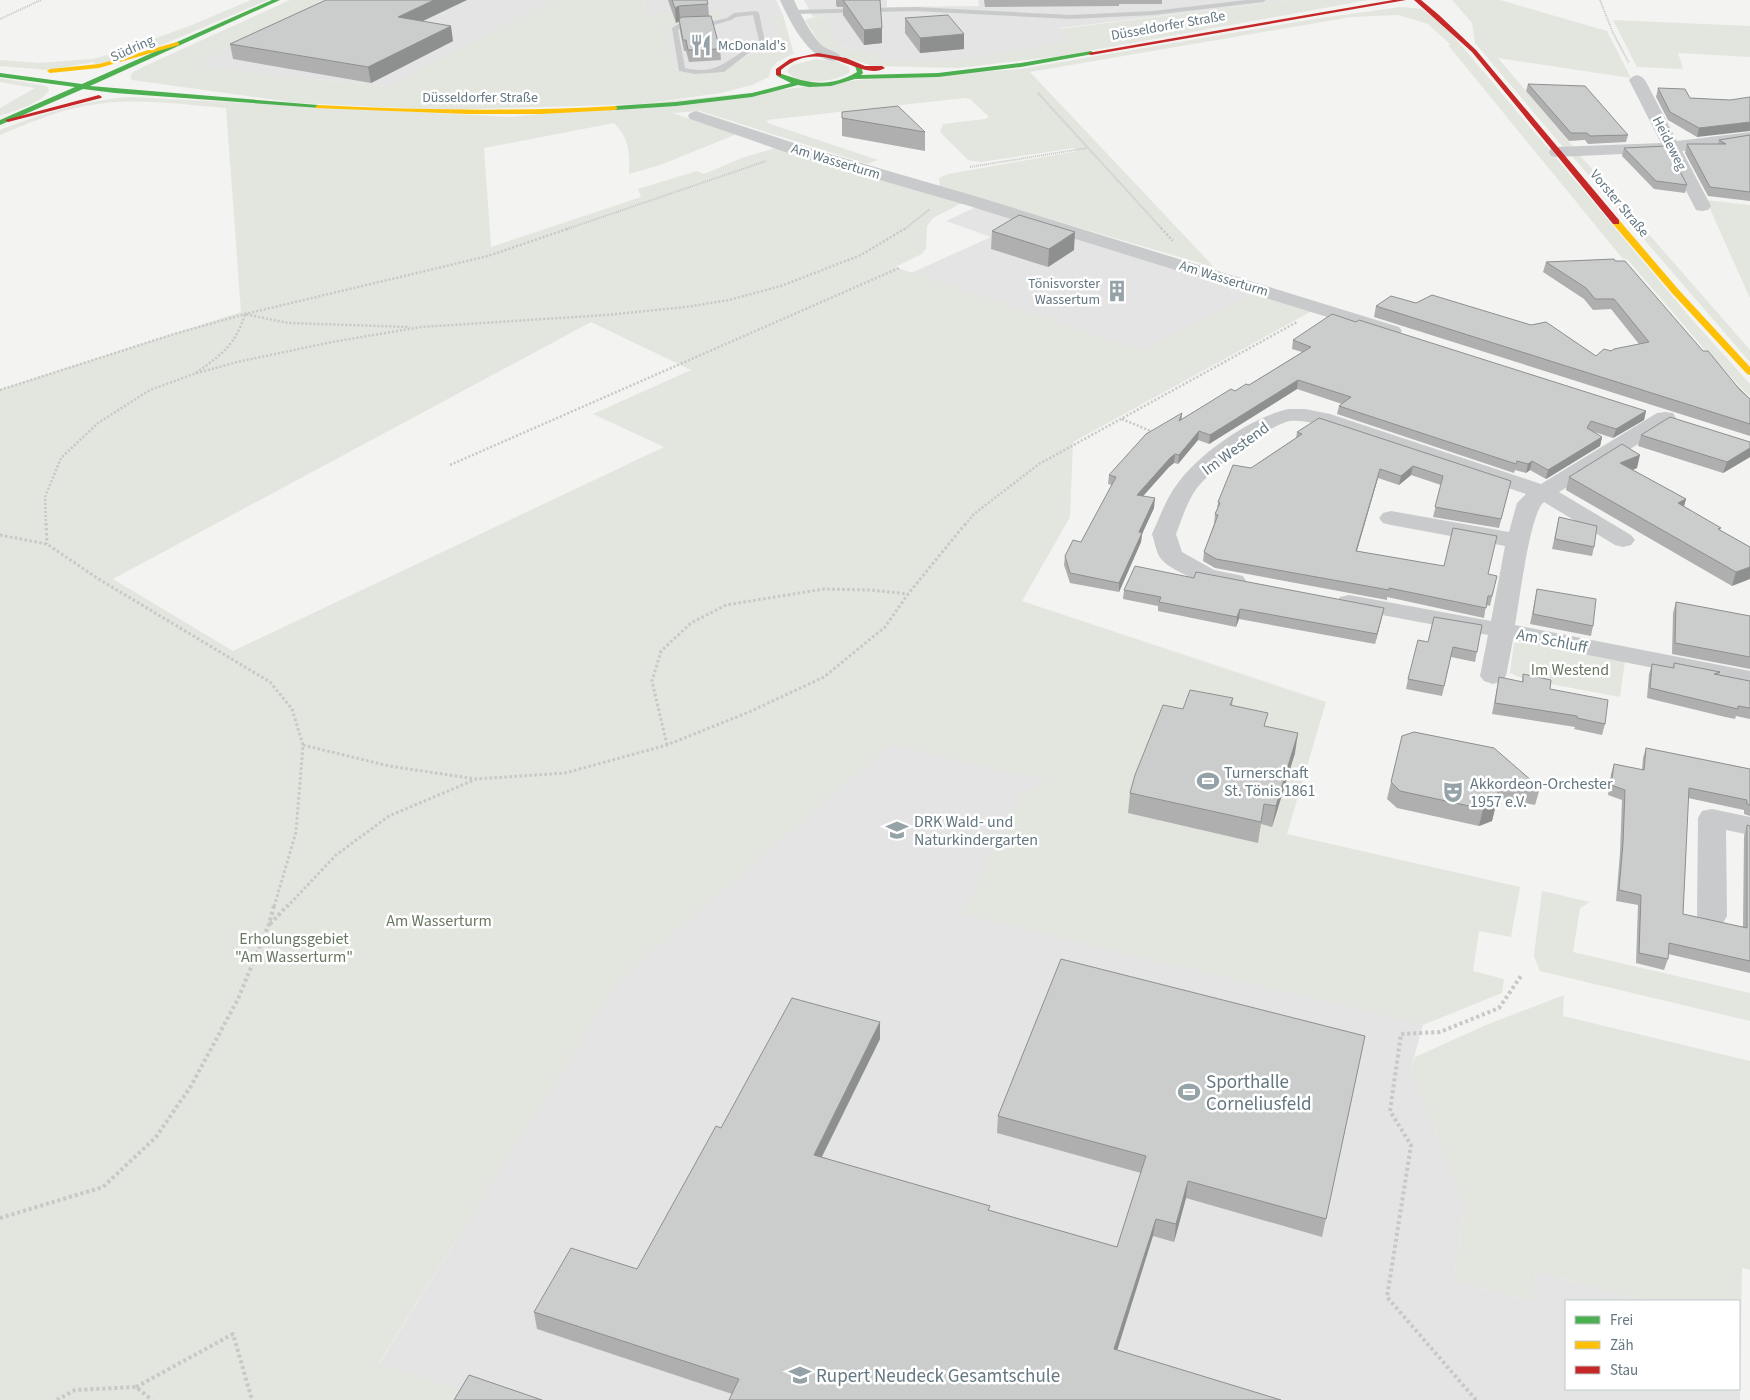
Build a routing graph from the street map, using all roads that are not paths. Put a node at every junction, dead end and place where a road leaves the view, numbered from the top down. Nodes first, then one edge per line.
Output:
1 (276, 0) edge
2 (1263, 0) edge
3 (1403, 0) edge
4 (1417, 0) edge
5 (792, 12) edge
6 (756, 14) joint
7 (1464, 25) dead end
8 (177, 44) junction
9 (1473, 48) junction
10 (834, 57) junction
11 (796, 59) junction
12 (0, 68) edge
13 (29, 71) junction
14 (857, 71) junction
15 (0, 75) edge
16 (779, 75) junction
17 (100, 79) junction
18 (1637, 80) road end
19 (797, 83) junction
20 (81, 87) junction
21 (152, 95) junction
22 (707, 100) junction
23 (253, 102) junction
24 (696, 116) dead end
25 (4, 121) edge
26 (1750, 137) edge
27 (1672, 147) junction
28 (1557, 152) junction
29 (1702, 206) dead end
30 (1414, 338) edge
31 (1750, 372) edge
32 (1665, 418) edge
33 (1543, 492) junction
34 (1391, 518) dead end
35 (1623, 540) dead end
36 (1518, 541) junction
37 (1256, 585) edge
38 (1325, 598) edge
39 (1502, 630) junction
40 (1493, 676) dead end
41 (1750, 679) edge
42 (1750, 826) edge
43 (1712, 916) dead end

1 - 8 main road, Südring
2 - 5 lane
3 - 14 main road, Düsseldorfer Straße
4 - 9 main road, Vorster Straße
5 - 10 street
5 - 11 street
6 - 6 lane
7 - 9 main road, Vorster Straße
8 - 13 main road
8 - 17 main road, Südring
9 - 28 main road, Vorster Straße
10 - 11 main road
10 - 14 main road
11 - 16 main road, Düsseldorfer Straße
12 - 13 main road, Düsseldorfer Straße
13 - 17 main road, Düsseldorfer Straße
14 - 19 main road
15 - 20 main road, Düsseldorfer Straße
16 - 19 main road
16 - 22 main road, Düsseldorfer Straße
17 - 20 main road, Südring
17 - 23 main road, Düsseldorfer Straße
18 - 27 street, Heideweg
19 - 22 main road, Düsseldorfer Straße
20 - 21 main road, Düsseldorfer Straße
20 - 25 main road, Südring
21 - 23 main road, Düsseldorfer Straße
21 - 25 main road
22 - 23 main road, Düsseldorfer Straße
24 - 30 street, Am Wasserturm
26 - 27 street
27 - 28 street
27 - 29 street, Heideweg
28 - 31 main road, Vorster Straße
32 - 33 street
33 - 35 street, Im Westend
33 - 36 street
33 - 37 street, Im Westend
34 - 36 street
36 - 39 street
38 - 39 street
39 - 40 street
39 - 41 street, Am Schluff
42 - 43 street

